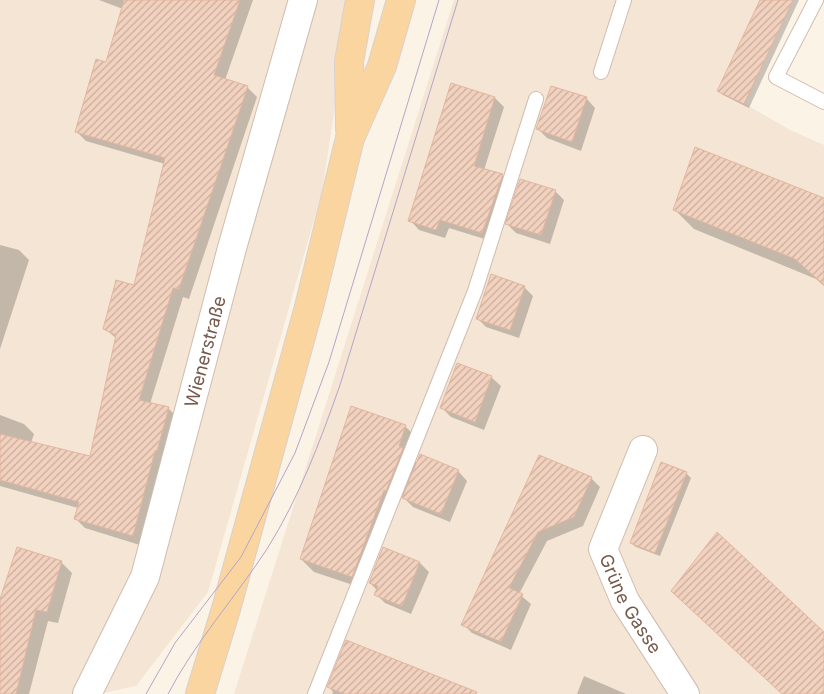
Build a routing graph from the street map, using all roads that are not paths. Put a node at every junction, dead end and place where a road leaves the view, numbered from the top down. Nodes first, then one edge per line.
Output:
1 (303, 0) edge
2 (360, 0) edge
3 (401, 0) edge
4 (624, 0) edge
5 (816, 0) edge
6 (602, 72) dead end
7 (536, 99) dead end
8 (824, 102) edge
9 (350, 138) junction
10 (643, 450) dead end
11 (87, 694) edge
12 (200, 694) edge
13 (315, 694) edge
14 (685, 694) edge

1 - 11 street, Wienerstraße
2 - 9 main road
3 - 9 main road
4 - 6 lane
5 - 8 lane
7 - 13 lane
9 - 12 main road
10 - 14 street, Grüne Gasse

